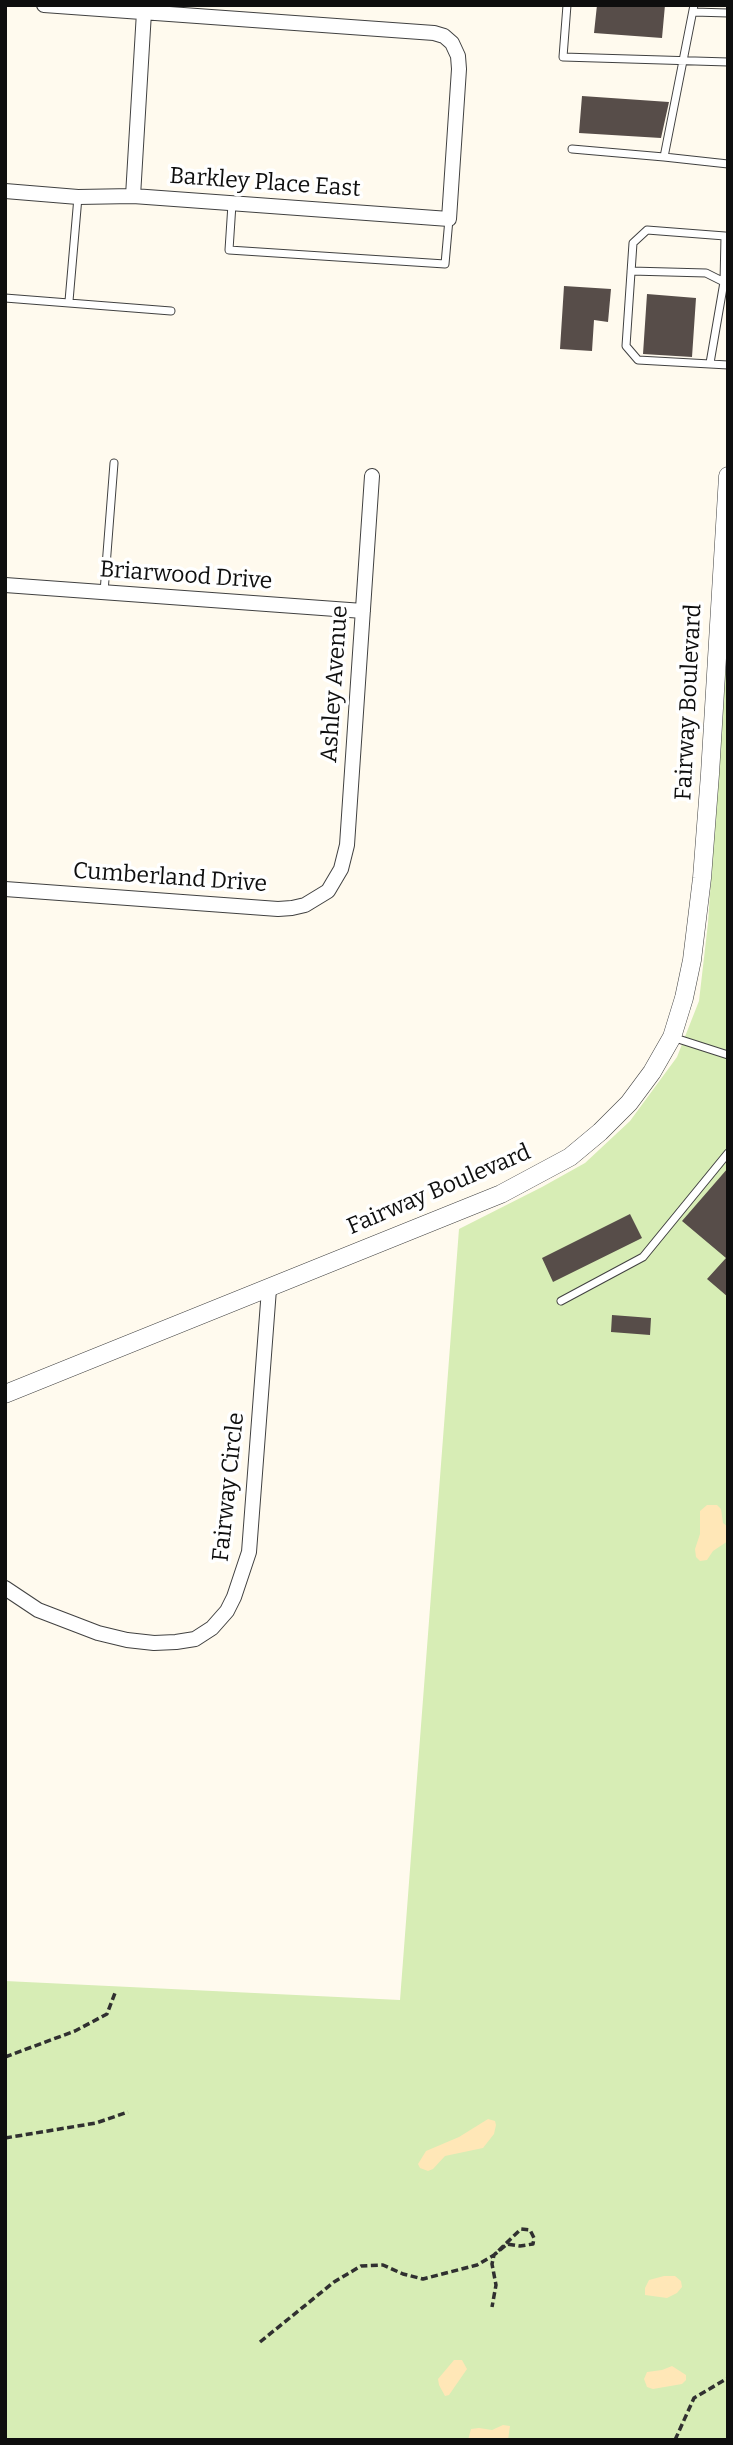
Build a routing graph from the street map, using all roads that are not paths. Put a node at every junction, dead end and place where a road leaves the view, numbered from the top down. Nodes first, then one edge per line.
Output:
1 (44, 5) edge
2 (567, 5) edge
3 (86, 7) edge
4 (694, 9) edge
5 (144, 12) junction
6 (728, 13) edge
7 (684, 61) junction
8 (728, 62) edge
9 (572, 149) dead end
10 (664, 157) junction
11 (728, 164) edge
12 (5, 191) edge
13 (133, 196) junction
14 (78, 197) junction
15 (232, 204) junction
16 (449, 219) junction
17 (631, 271) junction
18 (726, 283) edge
19 (5, 298) edge
20 (69, 301) junction
21 (172, 311) dead end
22 (710, 363) junction
23 (728, 365) edge
24 (114, 463) dead end
25 (372, 476) dead end
26 (728, 476) edge
27 (5, 585) edge
28 (104, 592) junction
29 (363, 611) junction
30 (5, 889) edge
31 (328, 891) joint
32 (672, 1037) junction
33 (728, 1055) edge
34 (728, 1153) edge
35 (269, 1289) junction
36 (561, 1301) dead end
37 (5, 1394) edge
38 (5, 1588) edge

1 - 3 street
2 - 7 lane
3 - 5 street
4 - 6 lane
4 - 7 lane
5 - 13 street
5 - 16 street
7 - 8 lane
7 - 10 lane
9 - 10 lane
10 - 11 lane
12 - 14 street, Barkley Place East
13 - 14 street, Barkley Place East
13 - 15 street, Barkley Place East
14 - 20 lane
15 - 16 street, Barkley Place East
15 - 16 lane
17 - 18 lane
17 - 18 lane
17 - 22 lane
18 - 22 lane
19 - 20 lane
20 - 21 lane
22 - 23 lane
24 - 28 lane
25 - 29 street, Ashley Avenue
26 - 32 street, Fairway Boulevard
27 - 28 street, Briarwood Drive
28 - 29 street, Briarwood Drive
29 - 31 street, Ashley Avenue
30 - 31 street, Cumberland Drive
32 - 33 lane
32 - 35 street, Fairway Boulevard
34 - 36 lane
35 - 37 street, Fairway Boulevard
35 - 38 street, Fairway Circle

